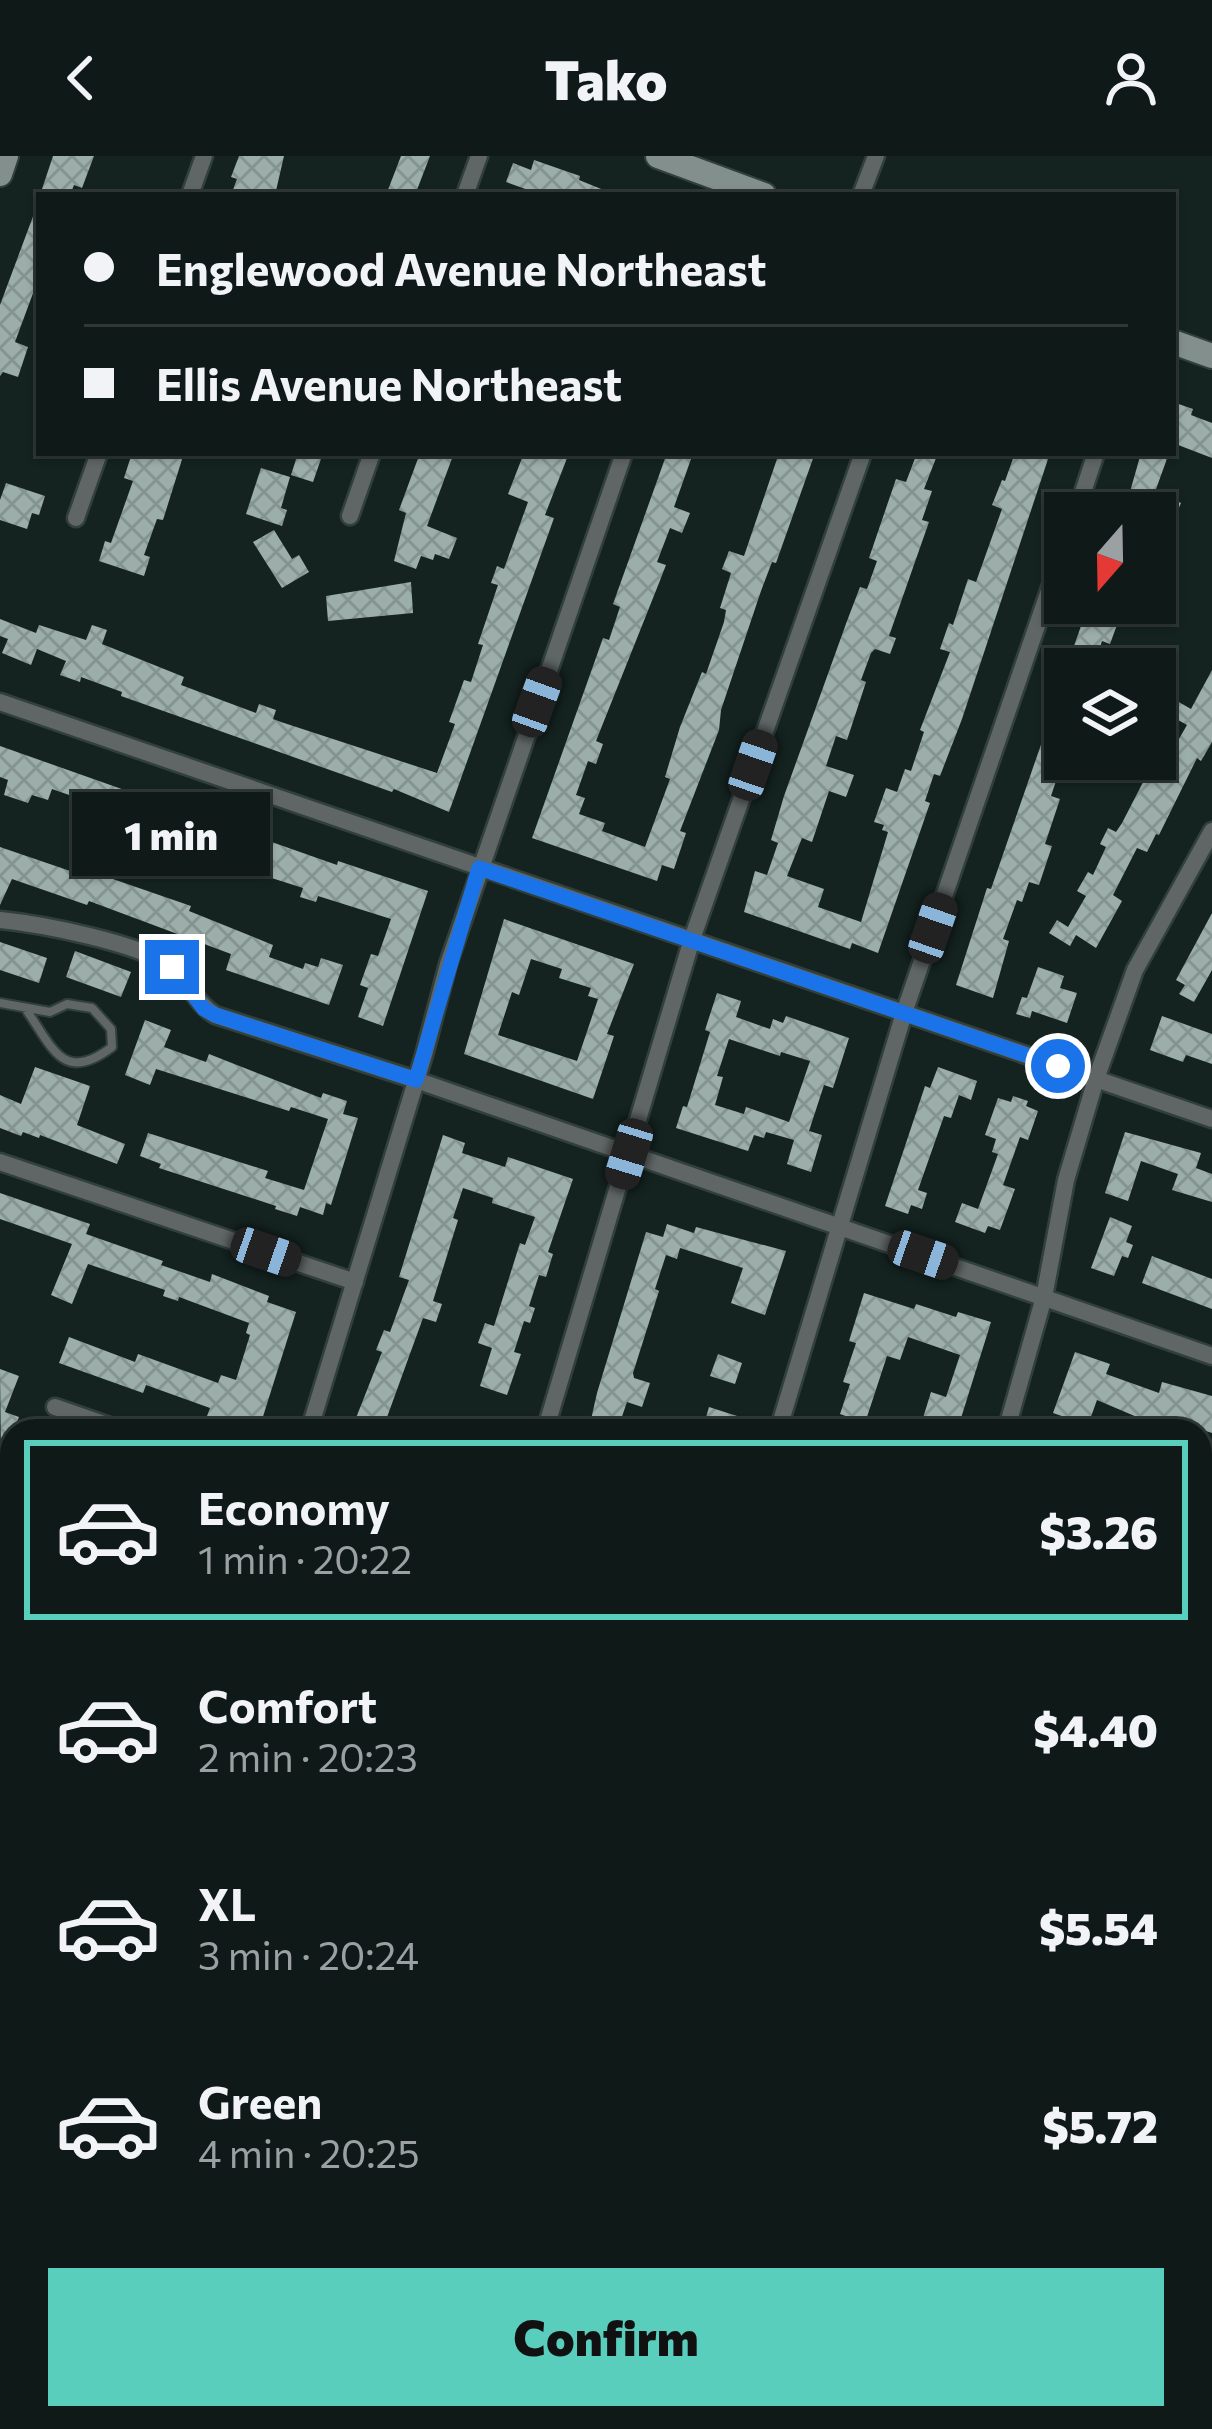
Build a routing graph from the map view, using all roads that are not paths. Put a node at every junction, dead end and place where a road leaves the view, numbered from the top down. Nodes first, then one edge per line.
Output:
1 (6, 156) edge
2 (204, 156) edge
3 (479, 156) edge
4 (658, 156) edge
5 (876, 156) edge
6 (0, 174) edge
7 (716, 186) edge
8 (191, 192) edge
9 (466, 192) edge
10 (748, 192) edge
11 (862, 192) edge
12 (1176, 343) edge
13 (1212, 356) edge
14 (98, 456) edge
15 (371, 456) edge
16 (622, 456) edge
17 (861, 456) edge
18 (1095, 456) edge
19 (1083, 492) edge
20 (350, 516) dead end
21 (76, 518) dead end
22 (1044, 605) edge
23 (0, 702) edge
24 (1212, 831) edge
25 (479, 868) junction
26 (0, 920) edge
27 (692, 938) junction
28 (0, 1003) edge
29 (27, 1011) junction
30 (904, 1013) junction
31 (1096, 1079) junction
32 (416, 1080) junction
33 (1212, 1119) edge
34 (629, 1154) junction
35 (0, 1162) edge
36 (842, 1227) junction
37 (355, 1282) junction
38 (1044, 1298) junction
39 (1212, 1356) edge
40 (55, 1406) dead end
41 (91, 1419) edge
42 (313, 1419) edge
43 (548, 1419) edge
44 (782, 1419) edge
45 (1009, 1419) edge

1 - 6 street
2 - 8 street
3 - 9 street
4 - 7 street
5 - 11 street
7 - 10 street
12 - 13 street
14 - 21 street
15 - 20 street
16 - 25 street
17 - 27 street
18 - 19 street
22 - 30 street
23 - 25 street
24 - 31 street
25 - 27 street
25 - 32 street
26 - 32 street
27 - 30 street
27 - 34 street
28 - 29 lane
29 - 29 lane
30 - 31 street
30 - 36 street
31 - 33 street
31 - 38 street
32 - 34 street
32 - 37 street
34 - 36 street
34 - 43 street
35 - 37 street
36 - 38 street
36 - 44 street
37 - 42 street
38 - 39 street
38 - 45 street
40 - 41 street

